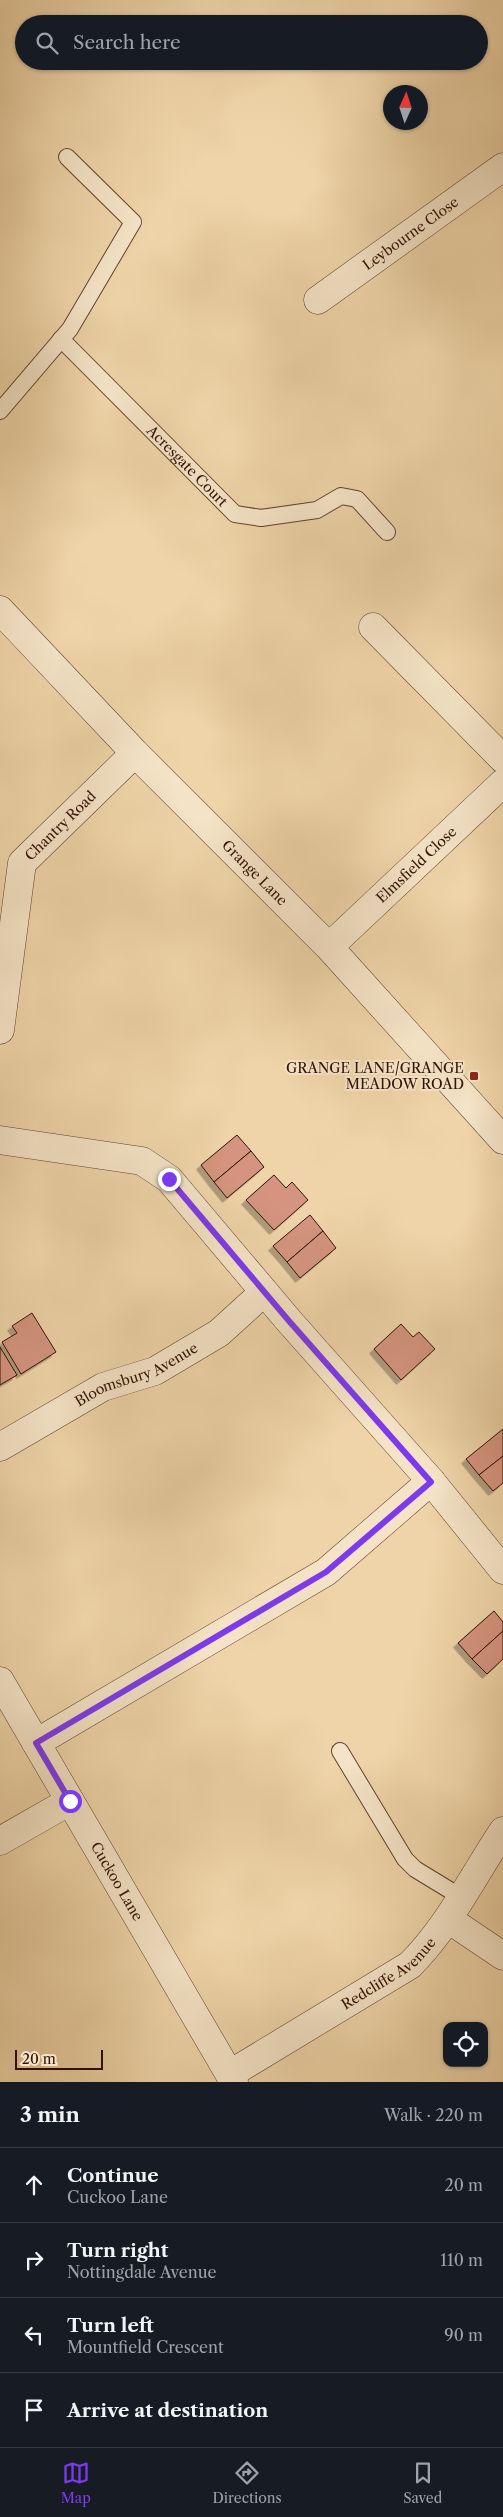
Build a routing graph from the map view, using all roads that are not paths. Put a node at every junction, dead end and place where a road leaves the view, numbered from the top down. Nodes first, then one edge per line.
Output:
1 (67, 157) dead end
2 (503, 167) edge
3 (318, 300) dead end
4 (61, 339) junction
5 (0, 411) edge
6 (387, 532) dead end
7 (0, 610) edge
8 (373, 627) dead end
9 (135, 753) junction
10 (503, 759) edge
11 (503, 783) edge
12 (329, 947) junction
13 (0, 1030) edge
14 (0, 1140) edge
15 (503, 1140) edge
16 (264, 1292) junction
17 (0, 1447) edge
18 (431, 1482) junction
19 (503, 1570) edge
20 (0, 1681) edge
21 (36, 1743) junction
22 (340, 1751) dead end
23 (70, 1801) junction
24 (503, 1831) edge
25 (0, 1841) edge
26 (455, 1908) junction
27 (503, 1956) edge
28 (232, 2078) edge

1 - 4 lane
2 - 3 street, Leybourne Close
4 - 5 lane
4 - 6 lane, Acresgate Court
7 - 9 street, Grange Lane
8 - 10 street
9 - 12 street, Grange Lane
9 - 13 street, Chantry Road
11 - 12 street, Elmsfield Close
12 - 15 street, Grange Lane
14 - 16 street
16 - 17 street, Bloomsbury Avenue
16 - 18 street
18 - 19 street
18 - 21 street
20 - 21 street, Cuckoo Lane
21 - 23 street, Cuckoo Lane
22 - 26 lane
23 - 25 street
23 - 28 street, Cuckoo Lane
24 - 26 street, Redcliffe Avenue
26 - 27 street
26 - 28 street, Redcliffe Avenue

